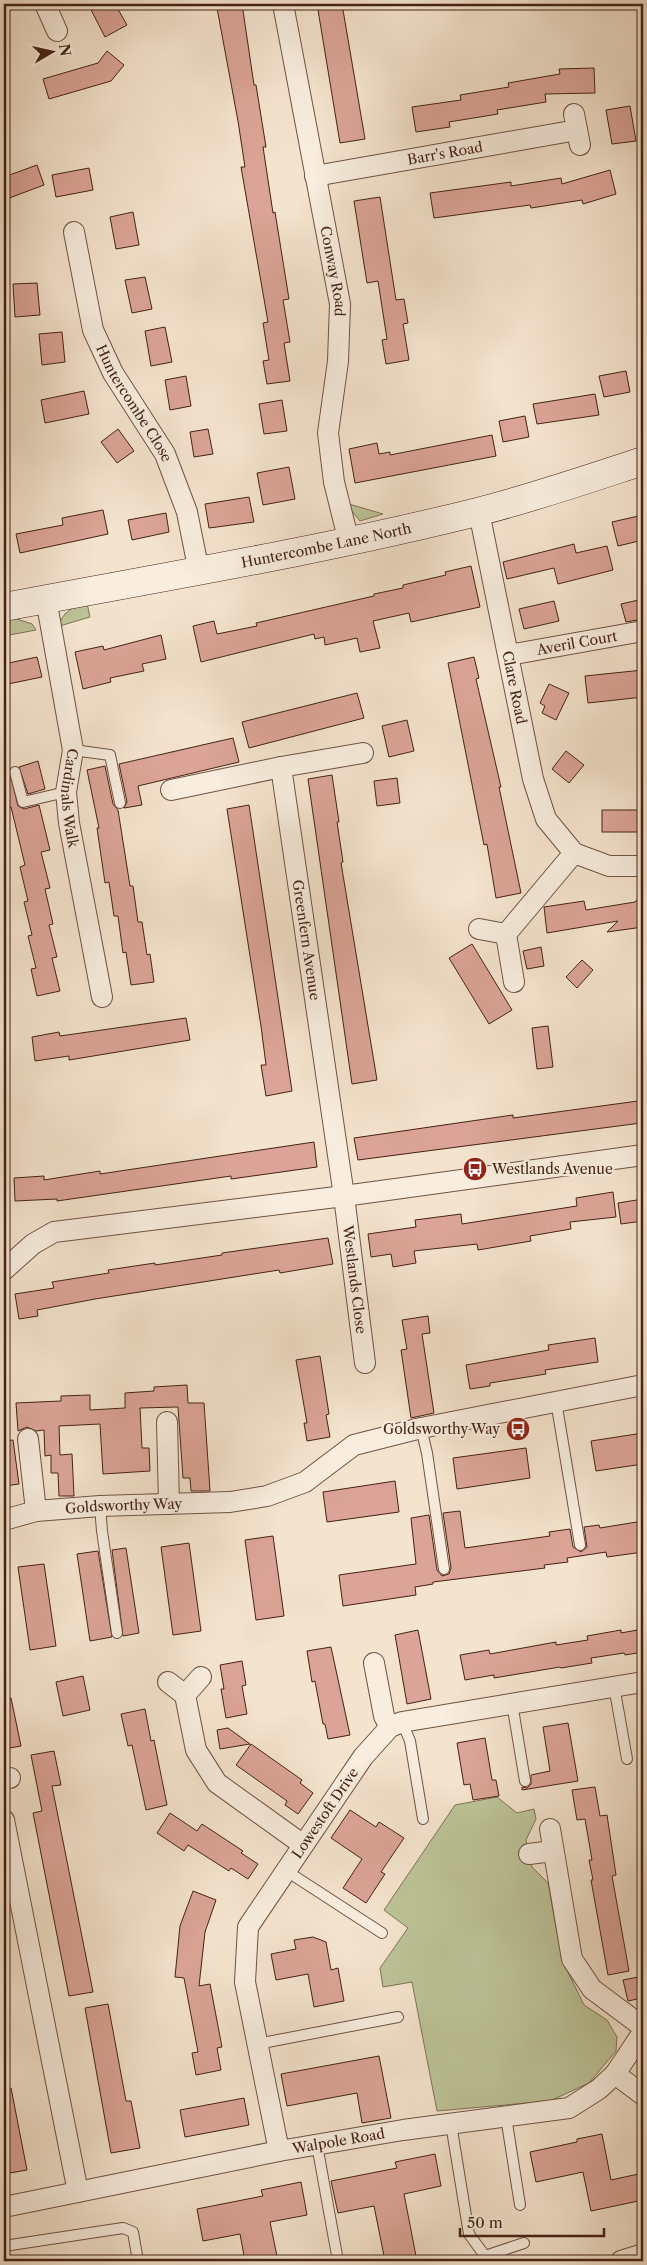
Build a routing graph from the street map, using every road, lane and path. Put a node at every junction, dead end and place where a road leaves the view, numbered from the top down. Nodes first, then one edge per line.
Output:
1 (45, 4) edge
2 (283, 4) edge
3 (56, 31) dead end
4 (577, 130) dead end
5 (315, 176) junction
6 (75, 231) dead end
7 (643, 461) edge
8 (479, 512) junction
9 (349, 542) junction
10 (199, 572) junction
11 (46, 599) junction
12 (4, 607) edge
13 (643, 631) edge
14 (509, 655) junction
15 (73, 750) junction
16 (364, 753) dead end
17 (281, 768) junction
18 (15, 772) dead end
19 (171, 790) dead end
20 (66, 792) junction
21 (120, 803) dead end
22 (574, 853) junction
23 (643, 866) edge
24 (479, 929) dead end
25 (506, 934) junction
26 (514, 982) dead end
27 (102, 997) dead end
28 (643, 1155) edge
29 (344, 1196) junction
30 (4, 1270) edge
31 (365, 1363) dead end
32 (643, 1385) edge
33 (556, 1401) junction
34 (167, 1422) dead end
35 (421, 1428) junction
36 (28, 1439) dead end
37 (169, 1504) junction
38 (100, 1506) junction
39 (36, 1511) junction
40 (4, 1520) edge
41 (580, 1545) dead end
42 (444, 1569) dead end
43 (117, 1633) dead end
44 (374, 1663) dead end
45 (201, 1677) dead end
46 (168, 1682) dead end
47 (643, 1682) edge
48 (614, 1686) junction
49 (185, 1695) junction
50 (512, 1703) junction
51 (396, 1724) junction
52 (627, 1759) dead end
53 (525, 1780) dead end
54 (423, 1819) dead end
55 (4, 1820) edge
56 (550, 1829) dead end
57 (302, 1844) junction
58 (553, 1850) junction
59 (529, 1854) dead end
60 (285, 1870) junction
61 (382, 1933) dead end
62 (398, 2017) dead end
63 (643, 2028) edge
64 (643, 2032) edge
65 (257, 2044) junction
66 (616, 2074) junction
67 (643, 2094) edge
68 (506, 2117) junction
69 (451, 2124) junction
70 (317, 2145) junction
71 (279, 2151) junction
72 (78, 2192) junction
73 (520, 2206) dead end
74 (4, 2207) edge
75 (524, 2243) dead end
76 (4, 2246) edge
77 (643, 2254) edge
78 (138, 2261) edge
79 (338, 2261) edge
80 (621, 2261) edge

1 - 3 street
2 - 5 street, Conway Road
4 - 5 street, Barr's Road
5 - 9 street, Conway Road
6 - 10 street, Huntercombe Close
7 - 8 street, Huntercombe Lane North
8 - 9 street, Huntercombe Lane North
8 - 14 street, Clare Road
9 - 10 street, Huntercombe Lane North
10 - 11 street, Huntercombe Lane North
11 - 12 street, Huntercombe Lane North
11 - 15 street, Cardinals Walk
13 - 14 street, Averil Court
14 - 22 street, Clare Road
15 - 20 street, Cardinals Walk
15 - 21 lane
16 - 17 street
17 - 19 street
17 - 29 street, Greenfern Avenue
18 - 20 lane
20 - 27 street, Cardinals Walk
22 - 23 street
22 - 25 street
24 - 25 street
25 - 26 street
28 - 29 street
29 - 30 street
29 - 31 street, Westlands Close
32 - 33 street, Goldsworthy Way
33 - 35 street, Goldsworthy Way
33 - 41 lane
34 - 37 street
35 - 37 street, Goldsworthy Way
35 - 42 lane
36 - 39 street
37 - 38 street, Goldsworthy Way
38 - 39 street, Goldsworthy Way
38 - 43 lane
39 - 40 street, Goldsworthy Way
44 - 51 street
45 - 49 street
46 - 49 street
47 - 48 street
48 - 50 street
48 - 52 lane
49 - 57 street
50 - 51 street
50 - 53 lane
51 - 54 lane
51 - 57 street, Lowestoft Drive
55 - 72 street
56 - 58 street
57 - 60 street, Lowestoft Drive
58 - 59 street
58 - 63 street
60 - 61 lane
60 - 65 street, Lowestoft Drive
62 - 65 lane
64 - 66 street, Walpole Road
65 - 71 street, Lowestoft Drive
66 - 67 street
66 - 68 street, Walpole Road
68 - 69 street, Walpole Road
68 - 73 lane
69 - 70 street, Walpole Road
69 - 75 lane
70 - 71 street, Walpole Road
70 - 79 lane
71 - 72 street, Walpole Road
72 - 74 street, Walpole Road
76 - 78 lane
77 - 80 street

